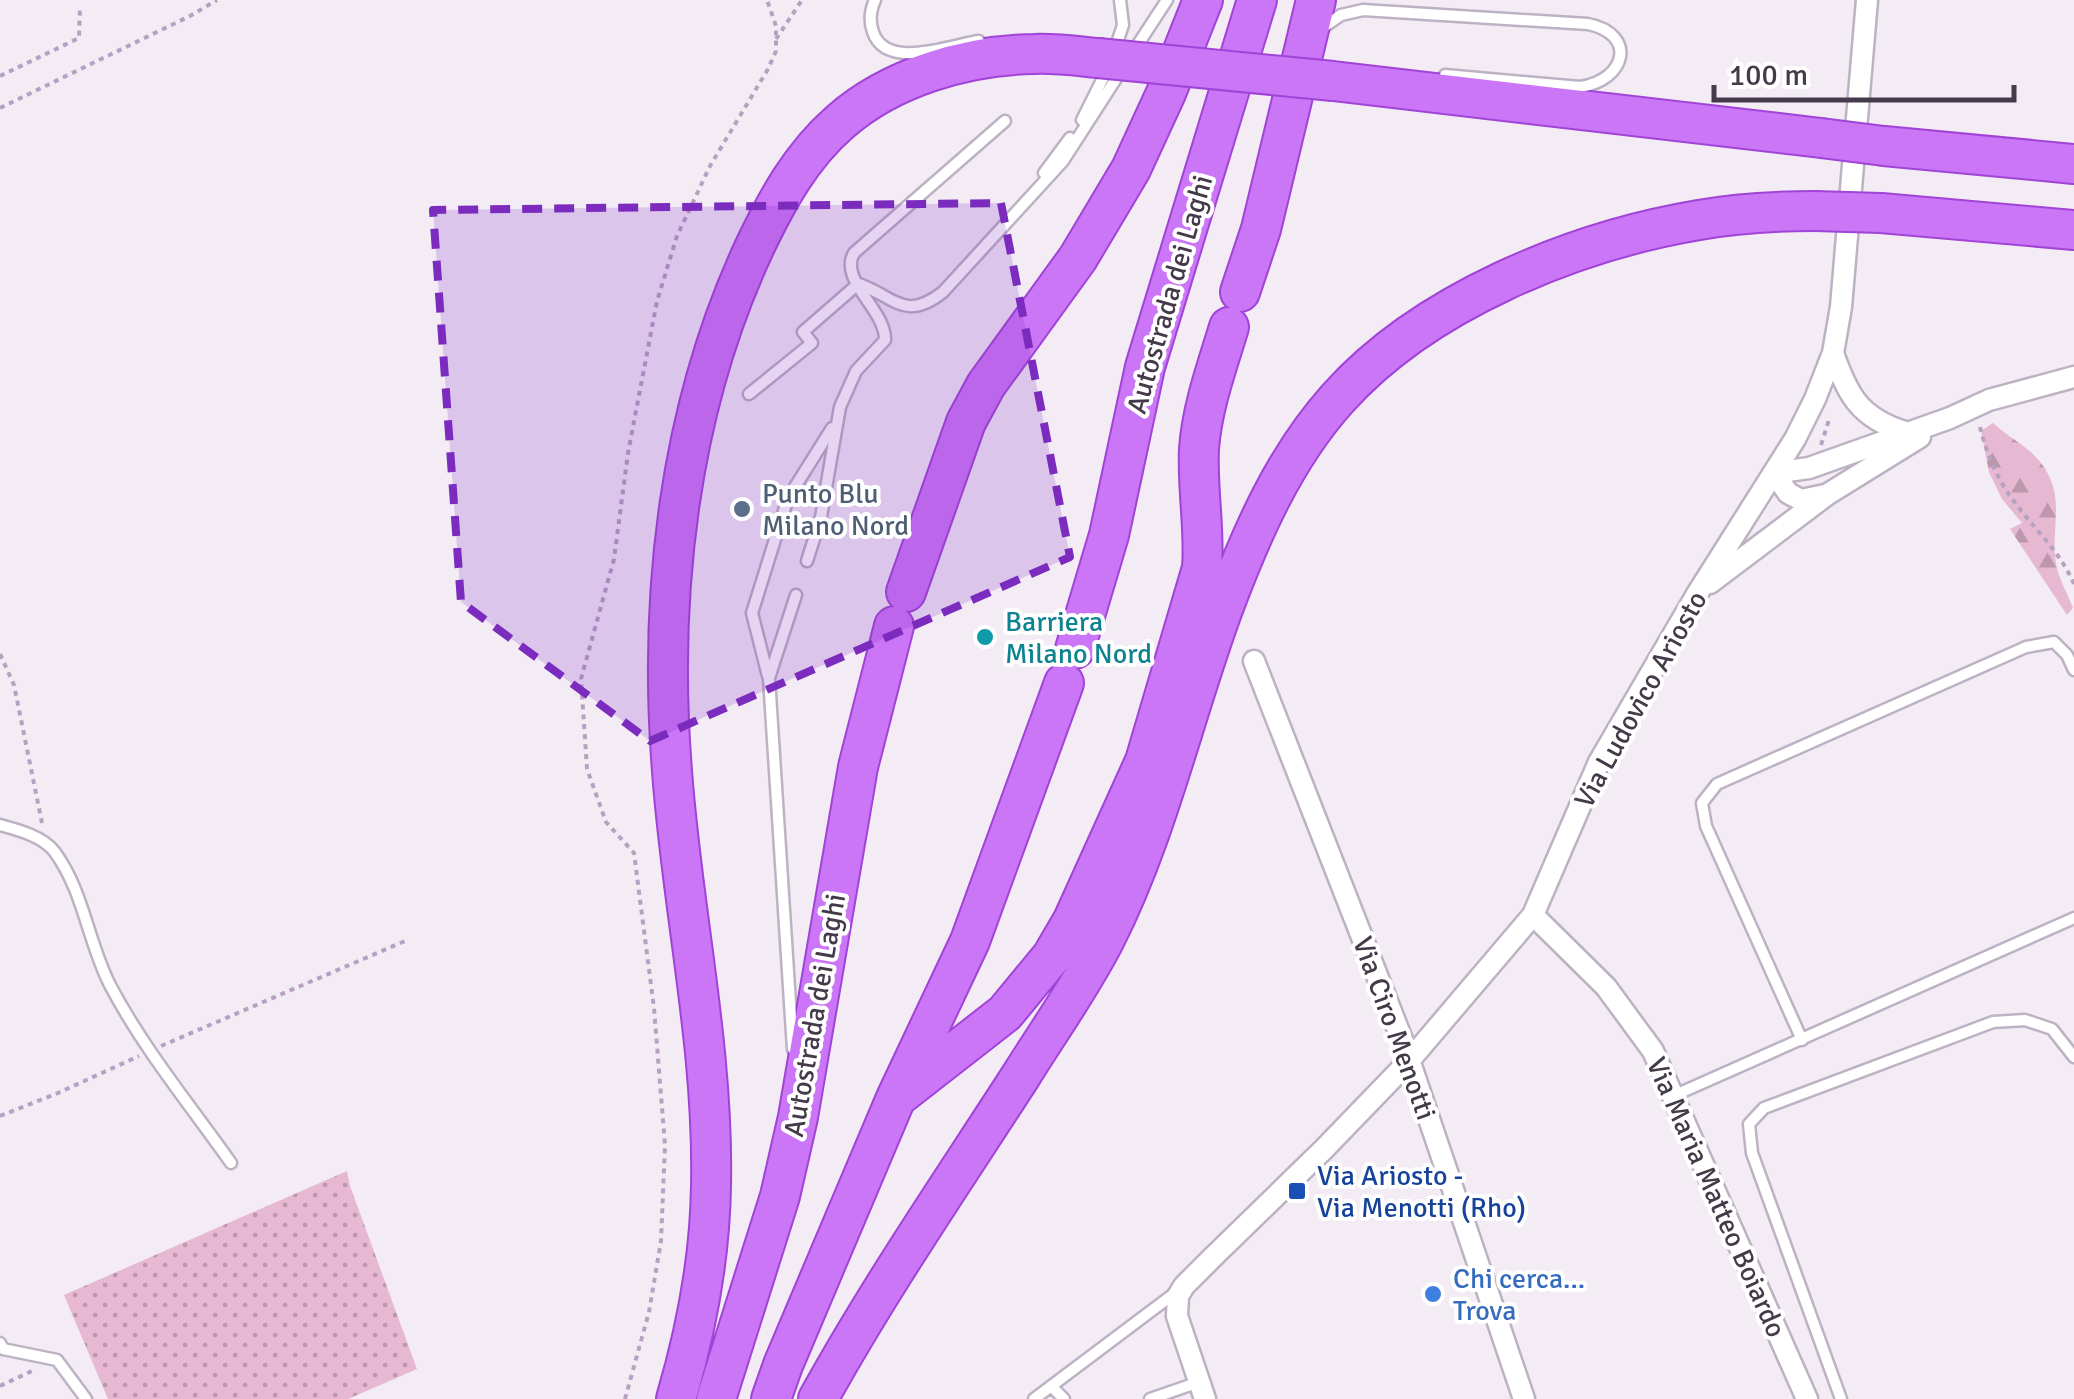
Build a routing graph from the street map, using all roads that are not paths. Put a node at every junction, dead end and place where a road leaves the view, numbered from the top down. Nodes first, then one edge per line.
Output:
1 (875, 0) edge
2 (1120, 0) edge
3 (1167, 0) edge
4 (1203, 0) edge
5 (1257, 0) edge
6 (1316, 0) edge
7 (1867, 0) edge
8 (987, 40) dead end
9 (1306, 42) junction
10 (1432, 74) dead end
11 (1006, 121) dead end
12 (2074, 164) edge
13 (2074, 230) edge
14 (979, 254) junction
15 (858, 284) junction
16 (1833, 354) junction
17 (2074, 378) edge
18 (750, 394) dead end
19 (1950, 418) junction
20 (835, 423) junction
21 (1905, 432) junction
22 (1774, 474) junction
23 (1828, 494) junction
24 (806, 561) dead end
25 (1697, 594) junction
26 (796, 595) dead end
27 (1254, 661) dead end
28 (2074, 670) edge
29 (769, 678) junction
30 (0, 825) edge
31 (1533, 915) junction
32 (2074, 918) edge
33 (1802, 1040) junction
34 (2074, 1057) edge
35 (1410, 1061) junction
36 (1673, 1096) junction
37 (896, 1098) junction
38 (798, 1117) junction
39 (231, 1163) dead end
40 (1184, 1286) junction
41 (0, 1343) edge
42 (1052, 1386) junction
43 (1202, 1391) edge
44 (86, 1399) edge
45 (676, 1399) edge
46 (716, 1399) edge
47 (771, 1399) edge
48 (818, 1399) edge
49 (1034, 1399) edge
50 (1064, 1399) edge
51 (1150, 1399) edge
52 (1524, 1399) edge
53 (1807, 1399) edge
54 (1841, 1399) edge

1 - 8 lane
2 - 14 lane
3 - 14 lane
4 - 38 highway, Autostrada dei Laghi
5 - 37 highway, Autostrada dei Laghi
6 - 9 highway
7 - 16 street, Via Ludovico Ariosto
9 - 10 lane
9 - 37 highway
11 - 15 lane
12 - 45 highway, bridge
13 - 48 highway, bridge
14 - 15 lane
15 - 18 lane
15 - 20 lane
16 - 21 street
16 - 22 street, Via Ludovico Ariosto
17 - 19 street
19 - 21 street
19 - 23 street
20 - 24 lane
20 - 29 lane
21 - 22 street
22 - 23 street
22 - 25 street, Via Ludovico Ariosto
23 - 25 street
25 - 31 street, Via Ludovico Ariosto
26 - 29 lane
27 - 35 street, Via Ciro Menotti
28 - 33 lane
29 - 38 lane
30 - 39 lane
31 - 35 street, Via Ludovico Ariosto
31 - 36 street, Via Maria Matteo Boiardo
32 - 33 lane
33 - 36 lane
34 - 54 lane
35 - 40 street, Via Ludovico Ariosto
35 - 52 street, Via Ciro Menotti
36 - 53 street, Via Maria Matteo Boiardo
37 - 47 highway, Autostrada dei Laghi
38 - 46 highway, Autostrada dei Laghi
40 - 42 lane
40 - 43 street
41 - 44 lane
42 - 49 lane
42 - 50 lane
43 - 51 lane

